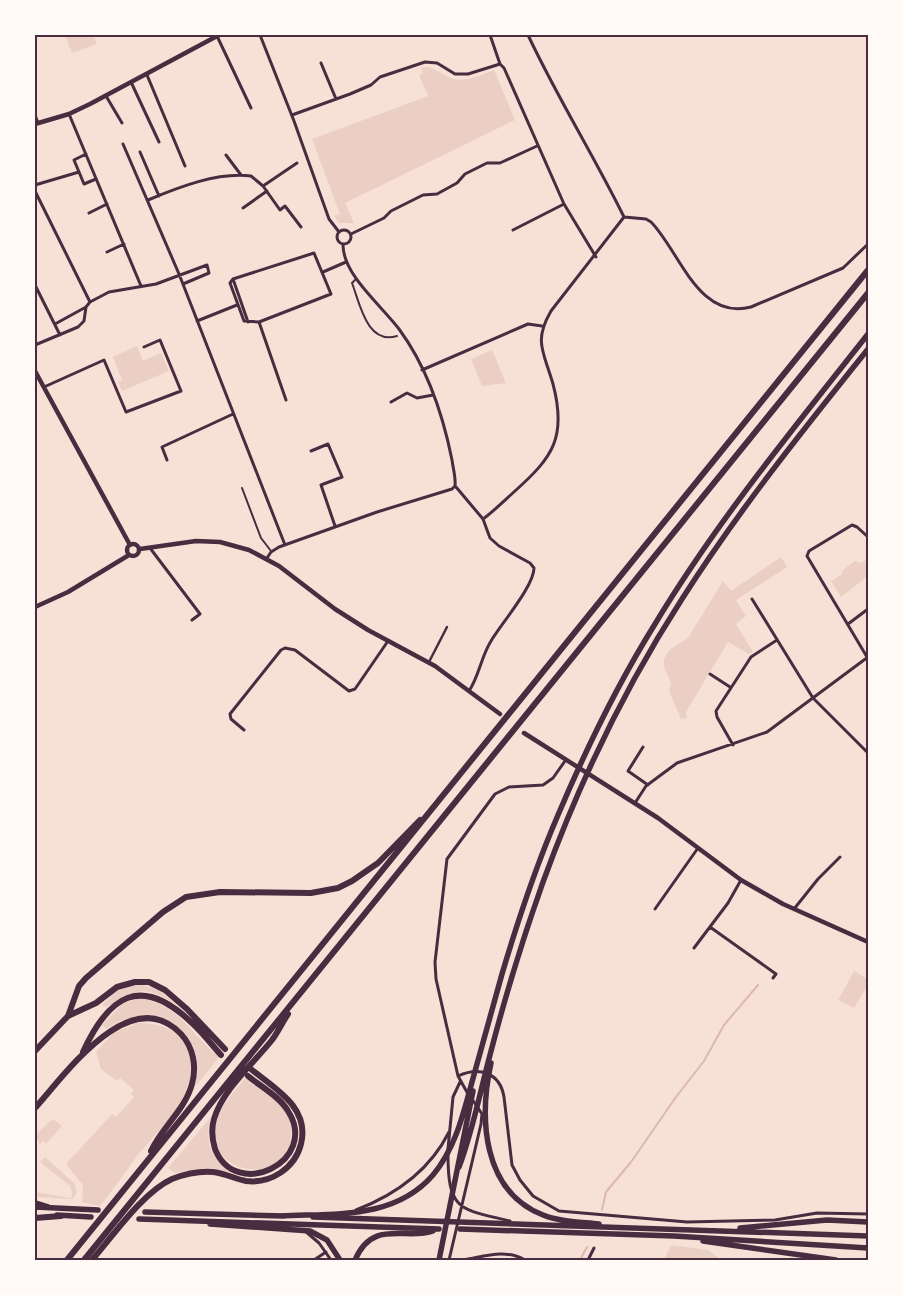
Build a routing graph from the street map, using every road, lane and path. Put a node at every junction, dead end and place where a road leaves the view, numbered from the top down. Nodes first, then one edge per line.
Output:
1 (218, 35) edge
2 (260, 35) edge
3 (490, 35) edge
4 (528, 35) edge
5 (322, 63) dead end
6 (500, 64) junction
7 (146, 75) junction
8 (131, 82) junction
9 (106, 96) junction
10 (336, 99) junction
11 (250, 108) dead end
12 (69, 114) junction
13 (35, 115) edge
14 (292, 115) junction
15 (36, 123) edge
16 (122, 123) dead end
17 (159, 142) dead end
18 (123, 144) dead end
19 (537, 146) junction
20 (140, 152) dead end
21 (86, 154) junction
22 (226, 155) dead end
23 (297, 163) dead end
24 (186, 166) dead end
25 (78, 172) junction
26 (241, 175) junction
27 (96, 179) junction
28 (35, 185) edge
29 (263, 186) junction
30 (35, 191) edge
31 (267, 191) junction
32 (159, 196) junction
33 (148, 200) junction
34 (107, 204) junction
35 (564, 204) junction
36 (243, 208) dead end
37 (89, 213) dead end
38 (624, 218) junction
39 (301, 228) dead end
40 (513, 230) dead end
41 (339, 232) junction
42 (351, 234) junction
43 (124, 244) junction
44 (343, 244) junction
45 (868, 244) edge
46 (107, 252) dead end
47 (596, 257) junction
48 (346, 262) junction
49 (868, 270) edge
50 (323, 272) junction
51 (179, 274) junction
52 (357, 278) junction
53 (233, 279) junction
54 (182, 284) junction
55 (35, 285) edge
56 (141, 286) junction
57 (868, 293) edge
58 (90, 302) junction
59 (237, 305) junction
60 (86, 307) junction
61 (197, 321) junction
62 (248, 322) junction
63 (259, 322) junction
64 (55, 324) junction
65 (542, 326) junction
66 (868, 334) edge
67 (60, 335) junction
68 (397, 336) dead end
69 (35, 345) edge
70 (144, 347) dead end
71 (868, 349) edge
72 (422, 370) junction
73 (35, 371) edge
74 (44, 387) junction
75 (433, 395) junction
76 (286, 400) dead end
77 (391, 402) dead end
78 (233, 414) junction
79 (311, 451) dead end
80 (167, 460) dead end
81 (242, 488) dead end
82 (454, 488) junction
83 (483, 519) junction
84 (335, 526) junction
85 (868, 537) edge
86 (285, 544) junction
87 (130, 545) junction
88 (150, 548) junction
89 (140, 549) junction
90 (271, 552) junction
91 (129, 555) junction
92 (267, 558) junction
93 (752, 599) dead end
94 (35, 607) edge
95 (868, 608) edge
96 (192, 620) dead end
97 (848, 624) junction
98 (447, 627) dead end
99 (388, 640) junction
100 (777, 640) junction
101 (868, 657) edge
102 (429, 662) junction
103 (710, 674) dead end
104 (730, 687) junction
105 (469, 691) junction
106 (812, 698) junction
107 (498, 712) dead end
108 (244, 730) dead end
109 (524, 733) dead end
110 (733, 745) junction
111 (643, 747) dead end
112 (868, 753) edge
113 (565, 761) junction
114 (648, 785) junction
115 (635, 803) junction
116 (432, 810) junction
117 (698, 848) junction
118 (840, 857) dead end
119 (741, 880) junction
120 (794, 909) junction
121 (655, 910) dead end
122 (710, 927) junction
123 (868, 942) edge
124 (694, 948) dead end
125 (773, 978) dead end
126 (301, 992) junction
127 (506, 1000) junction
128 (68, 1016) junction
129 (484, 1040) junction
130 (226, 1048) dead end
131 (35, 1052) edge
132 (221, 1055) dead end
133 (80, 1058) junction
134 (458, 1076) junction
135 (460, 1082) junction
136 (35, 1108) edge
137 (450, 1130) junction
138 (146, 1162) junction
139 (459, 1167) junction
140 (35, 1205) edge
141 (48, 1207) joint
142 (98, 1210) dead end
143 (145, 1212) dead end
144 (349, 1213) junction
145 (35, 1214) edge
146 (868, 1214) edge
147 (61, 1216) junction
148 (280, 1216) junction
149 (91, 1217) dead end
150 (35, 1218) edge
151 (139, 1219) dead end
152 (183, 1220) junction
153 (868, 1222) edge
154 (524, 1225) junction
155 (637, 1228) junction
156 (460, 1229) dead end
157 (302, 1230) junction
158 (703, 1230) junction
159 (674, 1236) junction
160 (868, 1236) edge
161 (594, 1248) dead end
162 (868, 1248) edge
163 (326, 1252) junction
164 (67, 1260) edge
165 (84, 1260) edge
166 (92, 1260) edge
167 (314, 1260) edge
168 (331, 1260) edge
169 (340, 1260) edge
170 (355, 1260) edge
171 (439, 1260) edge
172 (449, 1260) edge
173 (454, 1260) edge
174 (462, 1260) edge
175 (525, 1260) edge
176 (588, 1260) edge
177 (836, 1260) edge

1 - 7 street
1 - 11 street
2 - 14 street
3 - 6 street
4 - 38 street
5 - 10 street
6 - 10 street
6 - 19 street
7 - 8 street
7 - 24 street
8 - 9 street
8 - 17 street
9 - 12 street
9 - 16 street
10 - 14 street
12 - 15 street
12 - 21 street
13 - 15 street
14 - 41 street
18 - 33 street
19 - 35 street
19 - 42 street
20 - 32 street
21 - 25 street
21 - 27 street
22 - 26 street
23 - 29 street
25 - 27 street
25 - 28 street
26 - 29 street
26 - 32 street
27 - 34 street
29 - 31 street
30 - 58 street
31 - 36 street
31 - 39 street
32 - 33 street
33 - 51 street
34 - 37 street
34 - 43 street
35 - 40 street
35 - 47 street
38 - 45 street
38 - 47 street
41 - 42 street
41 - 44 street
42 - 44 street
43 - 46 street
43 - 56 street
44 - 48 street
47 - 65 street
48 - 50 street
48 - 52 street
49 - 116 highway
50 - 53 street
50 - 63 street
51 - 54 street
51 - 54 street
51 - 56 street
52 - 68 lane
52 - 72 street
53 - 59 street
53 - 62 street
54 - 61 street
55 - 64 street
56 - 58 street
57 - 126 highway
58 - 60 street
59 - 61 street
59 - 62 street
60 - 64 street
60 - 67 street
61 - 78 street
62 - 63 street
63 - 76 street
64 - 67 street
65 - 72 street
65 - 83 street
66 - 129 highway
67 - 69 street
70 - 74 street
71 - 127 highway
72 - 75 street
73 - 74 street
74 - 87 street
75 - 77 street
75 - 82 street
78 - 80 street
78 - 86 street
79 - 84 street
81 - 90 lane
82 - 83 street
82 - 84 street
83 - 105 street
84 - 86 street
85 - 97 street
86 - 90 street
87 - 89 street
87 - 91 street
88 - 89 street
88 - 92 street
88 - 96 street
89 - 91 street
90 - 92 street
91 - 94 street
92 - 99 street
93 - 100 street
95 - 97 street
97 - 101 street
98 - 102 street
99 - 102 street
99 - 108 street
100 - 104 street
100 - 106 street
101 - 106 street
102 - 105 street
103 - 104 street
104 - 110 street
105 - 107 street
106 - 110 street
106 - 112 street
109 - 113 street
110 - 114 street
111 - 114 street
113 - 115 street
113 - 134 street
114 - 115 street
115 - 117 street
116 - 128 highway
116 - 138 highway
117 - 119 street
117 - 121 street
118 - 120 street
119 - 120 street
119 - 122 street
120 - 123 street
122 - 124 street
122 - 125 street
126 - 165 highway
126 - 166 highway
127 - 139 highway
127 - 155 highway
128 - 130 highway
128 - 131 highway
129 - 139 highway
129 - 144 highway
132 - 133 highway
133 - 136 highway
133 - 138 highway
134 - 135 street
134 - 146 street
135 - 137 street
135 - 172 street
137 - 144 street
137 - 154 street
138 - 164 highway
139 - 171 highway
140 - 141 highway
141 - 142 highway
143 - 148 highway
144 - 148 highway
145 - 147 highway
147 - 149 highway
147 - 150 highway
148 - 154 highway
151 - 152 highway
152 - 157 highway
152 - 170 highway
153 - 158 highway
154 - 155 highway
155 - 158 highway
156 - 159 highway
157 - 163 street
157 - 169 highway
158 - 160 highway
159 - 162 highway
159 - 177 highway
161 - 176 street
163 - 167 street
163 - 168 street
172 - 173 street
174 - 175 street

